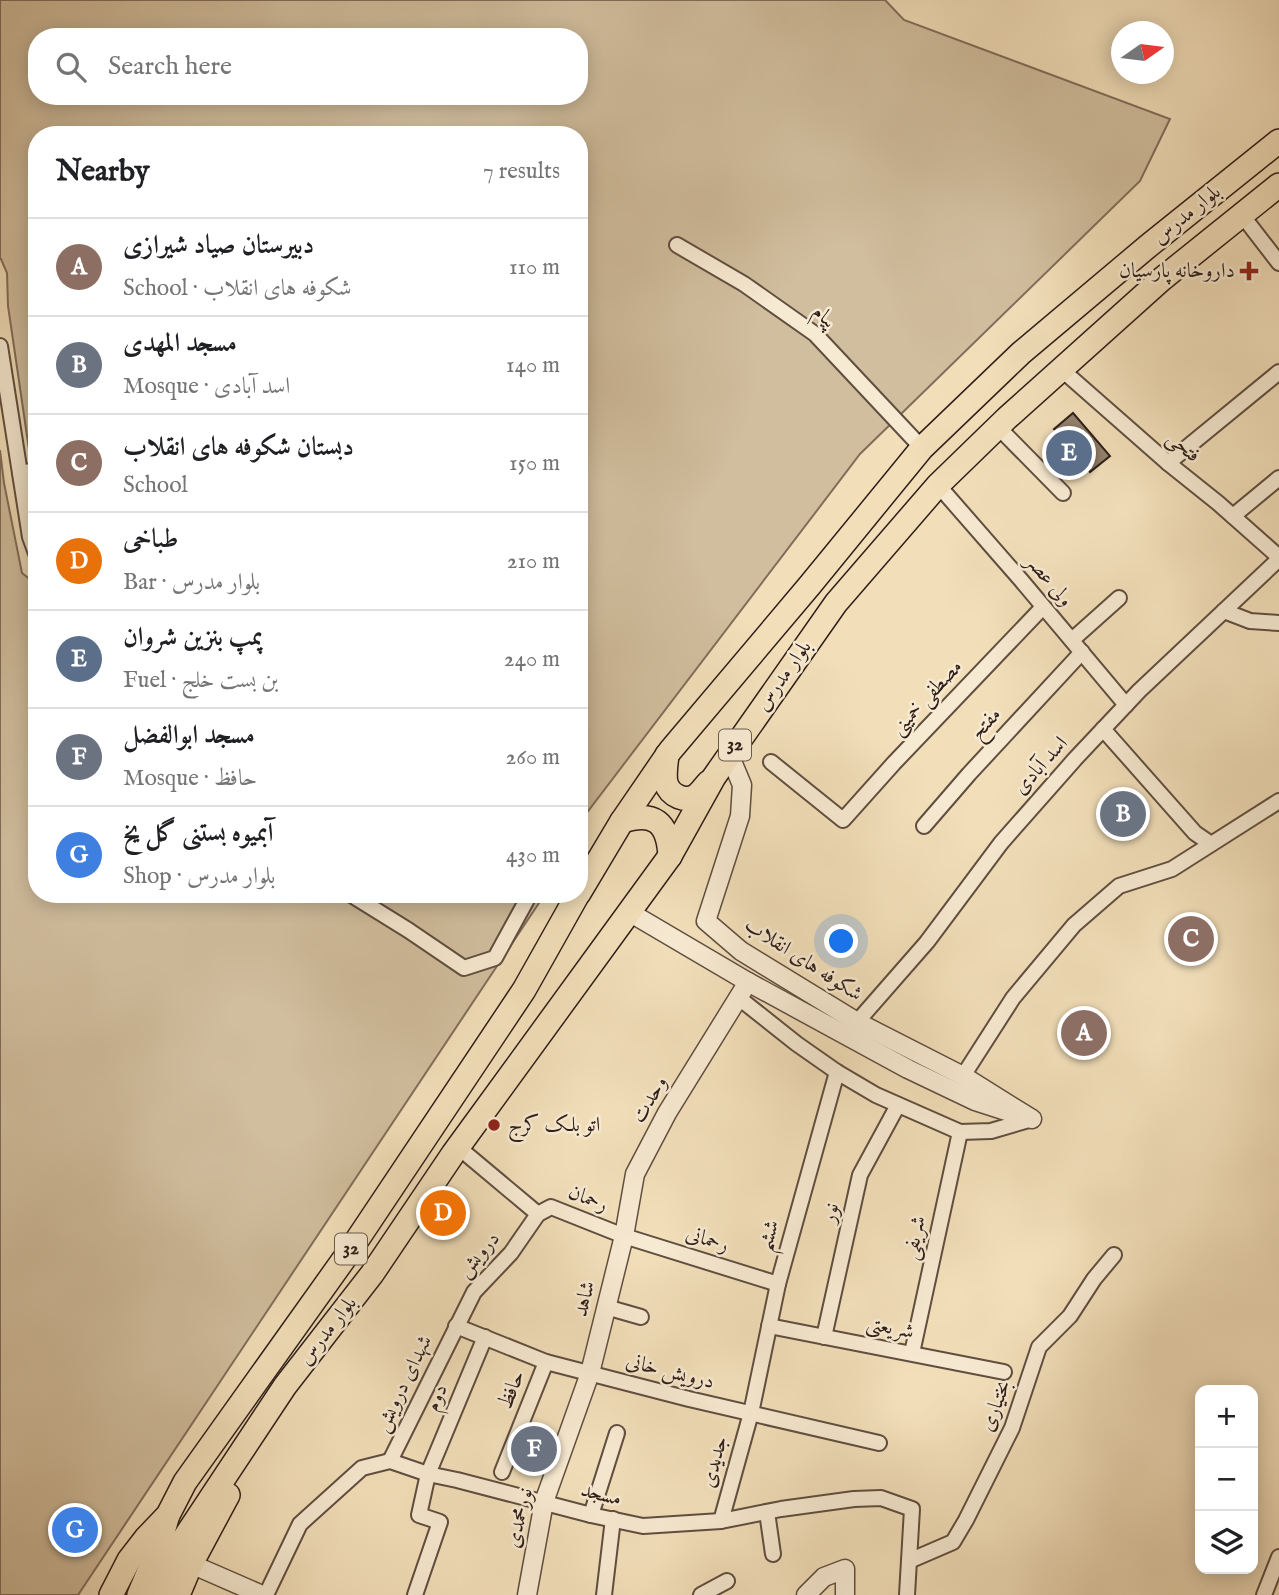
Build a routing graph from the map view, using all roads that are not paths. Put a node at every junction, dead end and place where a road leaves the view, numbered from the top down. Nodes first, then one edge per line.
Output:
1 (1279, 141) edge
2 (1279, 185) edge
3 (1242, 215) junction
4 (677, 245) dead end
5 (1279, 263) edge
6 (0, 346) edge
7 (1061, 369) junction
8 (1279, 372) edge
9 (998, 427) junction
10 (922, 448) junction
11 (1168, 463) junction
12 (28, 472) edge
13 (20, 473) junction
14 (1279, 478) edge
15 (938, 485) junction
16 (1063, 493) dead end
17 (1233, 516) junction
18 (28, 524) edge
19 (1279, 558) edge
20 (1119, 598) dead end
21 (1042, 607) junction
22 (1224, 611) junction
23 (1279, 623) edge
24 (1077, 646) junction
25 (1126, 705) junction
26 (1103, 729) junction
27 (729, 754) junction
28 (667, 755) junction
29 (771, 762) dead end
30 (714, 776) junction
31 (1279, 801) edge
32 (622, 821) junction
33 (923, 825) dead end
34 (1211, 844) junction
35 (670, 856) junction
36 (588, 874) edge
37 (364, 903) edge
38 (525, 903) edge
39 (571, 903) edge
40 (629, 912) junction
41 (744, 990) junction
42 (857, 1022) junction
43 (836, 1072) junction
44 (963, 1076) junction
45 (898, 1105) junction
46 (1032, 1119) junction
47 (960, 1132) junction
48 (458, 1147) junction
49 (538, 1214) junction
50 (624, 1236) junction
51 (1114, 1255) dead end
52 (778, 1284) junction
53 (607, 1307) junction
54 (641, 1317) dead end
55 (456, 1326) junction
56 (769, 1326) junction
57 (824, 1337) junction
58 (485, 1338) junction
59 (912, 1353) junction
60 (545, 1362) junction
61 (1004, 1372) dead end
62 (590, 1373) junction
63 (285, 1386) junction
64 (751, 1413) junction
65 (617, 1433) dead end
66 (879, 1443) dead end
67 (390, 1461) junction
68 (502, 1472) dead end
69 (428, 1474) junction
70 (544, 1502) junction
71 (767, 1512) junction
72 (168, 1515) junction
73 (591, 1515) junction
74 (613, 1519) junction
75 (721, 1521) junction
76 (773, 1554) dead end
77 (909, 1561) junction
78 (191, 1564) junction
79 (1278, 1566) edge
80 (727, 1581) dead end
81 (111, 1595) edge
82 (139, 1595) edge
83 (156, 1595) edge
84 (178, 1595) edge
85 (264, 1595) edge
86 (415, 1595) edge
87 (527, 1595) edge
88 (604, 1595) edge
89 (701, 1595) edge
90 (806, 1595) edge
91 (845, 1595) edge
92 (907, 1595) edge
93 (1264, 1595) edge

1 - 10 highway, بلوار مدرس / 32
2 - 3 highway, بلوار مدرس / 32
3 - 5 street
3 - 7 highway, بلوار مدرس / 32
4 - 10 street, پیام
6 - 13 street
7 - 9 highway, بلوار مدرس / 32
7 - 11 street, فتحی
8 - 11 street
9 - 15 highway, بلوار مدرس / 32
9 - 16 street
10 - 28 highway, بلوار مدرس / 32
11 - 17 street, فتحی
12 - 13 street
13 - 18 street
14 - 17 street
15 - 21 street, ولی عصر
15 - 27 highway, بلوار مدرس / 32
17 - 19 street, فتحی
19 - 22 street, اسد آبادی
20 - 24 street, مفتح
21 - 24 street, ولی عصر
21 - 29 street, مصطفی خمینی
22 - 23 street
22 - 25 street, اسد آبادی
24 - 25 street, ولی عصر
24 - 33 street, مفتح
25 - 26 street, اسد آبادی
26 - 34 street
26 - 42 street, اسد آبادی
27 - 30 highway, بلوار مدرس / 32
27 - 42 street, شکوفه های انقلاب
28 - 30 highway
28 - 32 highway, بلوار مدرس / 32
30 - 35 highway, بلوار مدرس / 32
31 - 34 street
32 - 35 highway
32 - 36 highway, بلوار مدرس / 32
34 - 44 street
35 - 40 highway, بلوار مدرس / 32
37 - 38 street
39 - 72 highway, بلوار مدرس / 32
40 - 41 street, شکوفه های انقلاب
40 - 48 highway, بلوار مدرس / 32
41 - 43 street, شکوفه های انقلاب
41 - 46 street, شکوفه های انقلاب
41 - 50 street, وحدت
42 - 44 street, شکوفه های انقلاب
43 - 45 street, شکوفه های انقلاب
43 - 52 street, ششم
44 - 46 street, شکوفه های انقلاب
45 - 47 street, شکوفه های انقلاب
45 - 57 street, نور
46 - 47 street, شکوفه های انقلاب
47 - 59 street, شریفی
48 - 49 street
48 - 63 highway, بلوار مدرس / 32
49 - 50 street, رحمان
49 - 55 street, درویش
50 - 52 street, رحمانی
50 - 53 street, شاهد
51 - 77 street, بختیاری
52 - 56 street, ششم
53 - 54 street
53 - 62 street, شاهد
55 - 58 street, درویش خانی
55 - 67 street, شهدای درویش
56 - 57 street, شریعتی
56 - 64 street, ششم
57 - 59 street, شریعتی
58 - 60 street, درویش خانی
58 - 69 street, دوم
59 - 61 street, شریعتی
60 - 62 street, درویش خانی
60 - 68 street, حافظ
62 - 64 street, درویش خانی
62 - 70 street, نورمحمدی
63 - 78 highway
63 - 83 highway, 32
64 - 66 street, درویش خانی
64 - 75 street, جدیدی
65 - 73 street
67 - 69 street, مسجد
67 - 85 street
69 - 70 street, مسجد
69 - 86 street, دوم
70 - 73 street, مسجد
70 - 87 street, نورمحمدی
71 - 75 street, مسجد
71 - 76 street
71 - 77 street, مسجد
72 - 81 highway, بلوار مدرس / 32
72 - 82 highway
73 - 74 street, مسجد
74 - 75 street, مسجد
74 - 88 street
77 - 92 street
78 - 84 highway
78 - 85 street
79 - 93 street
80 - 89 street
90 - 91 street

